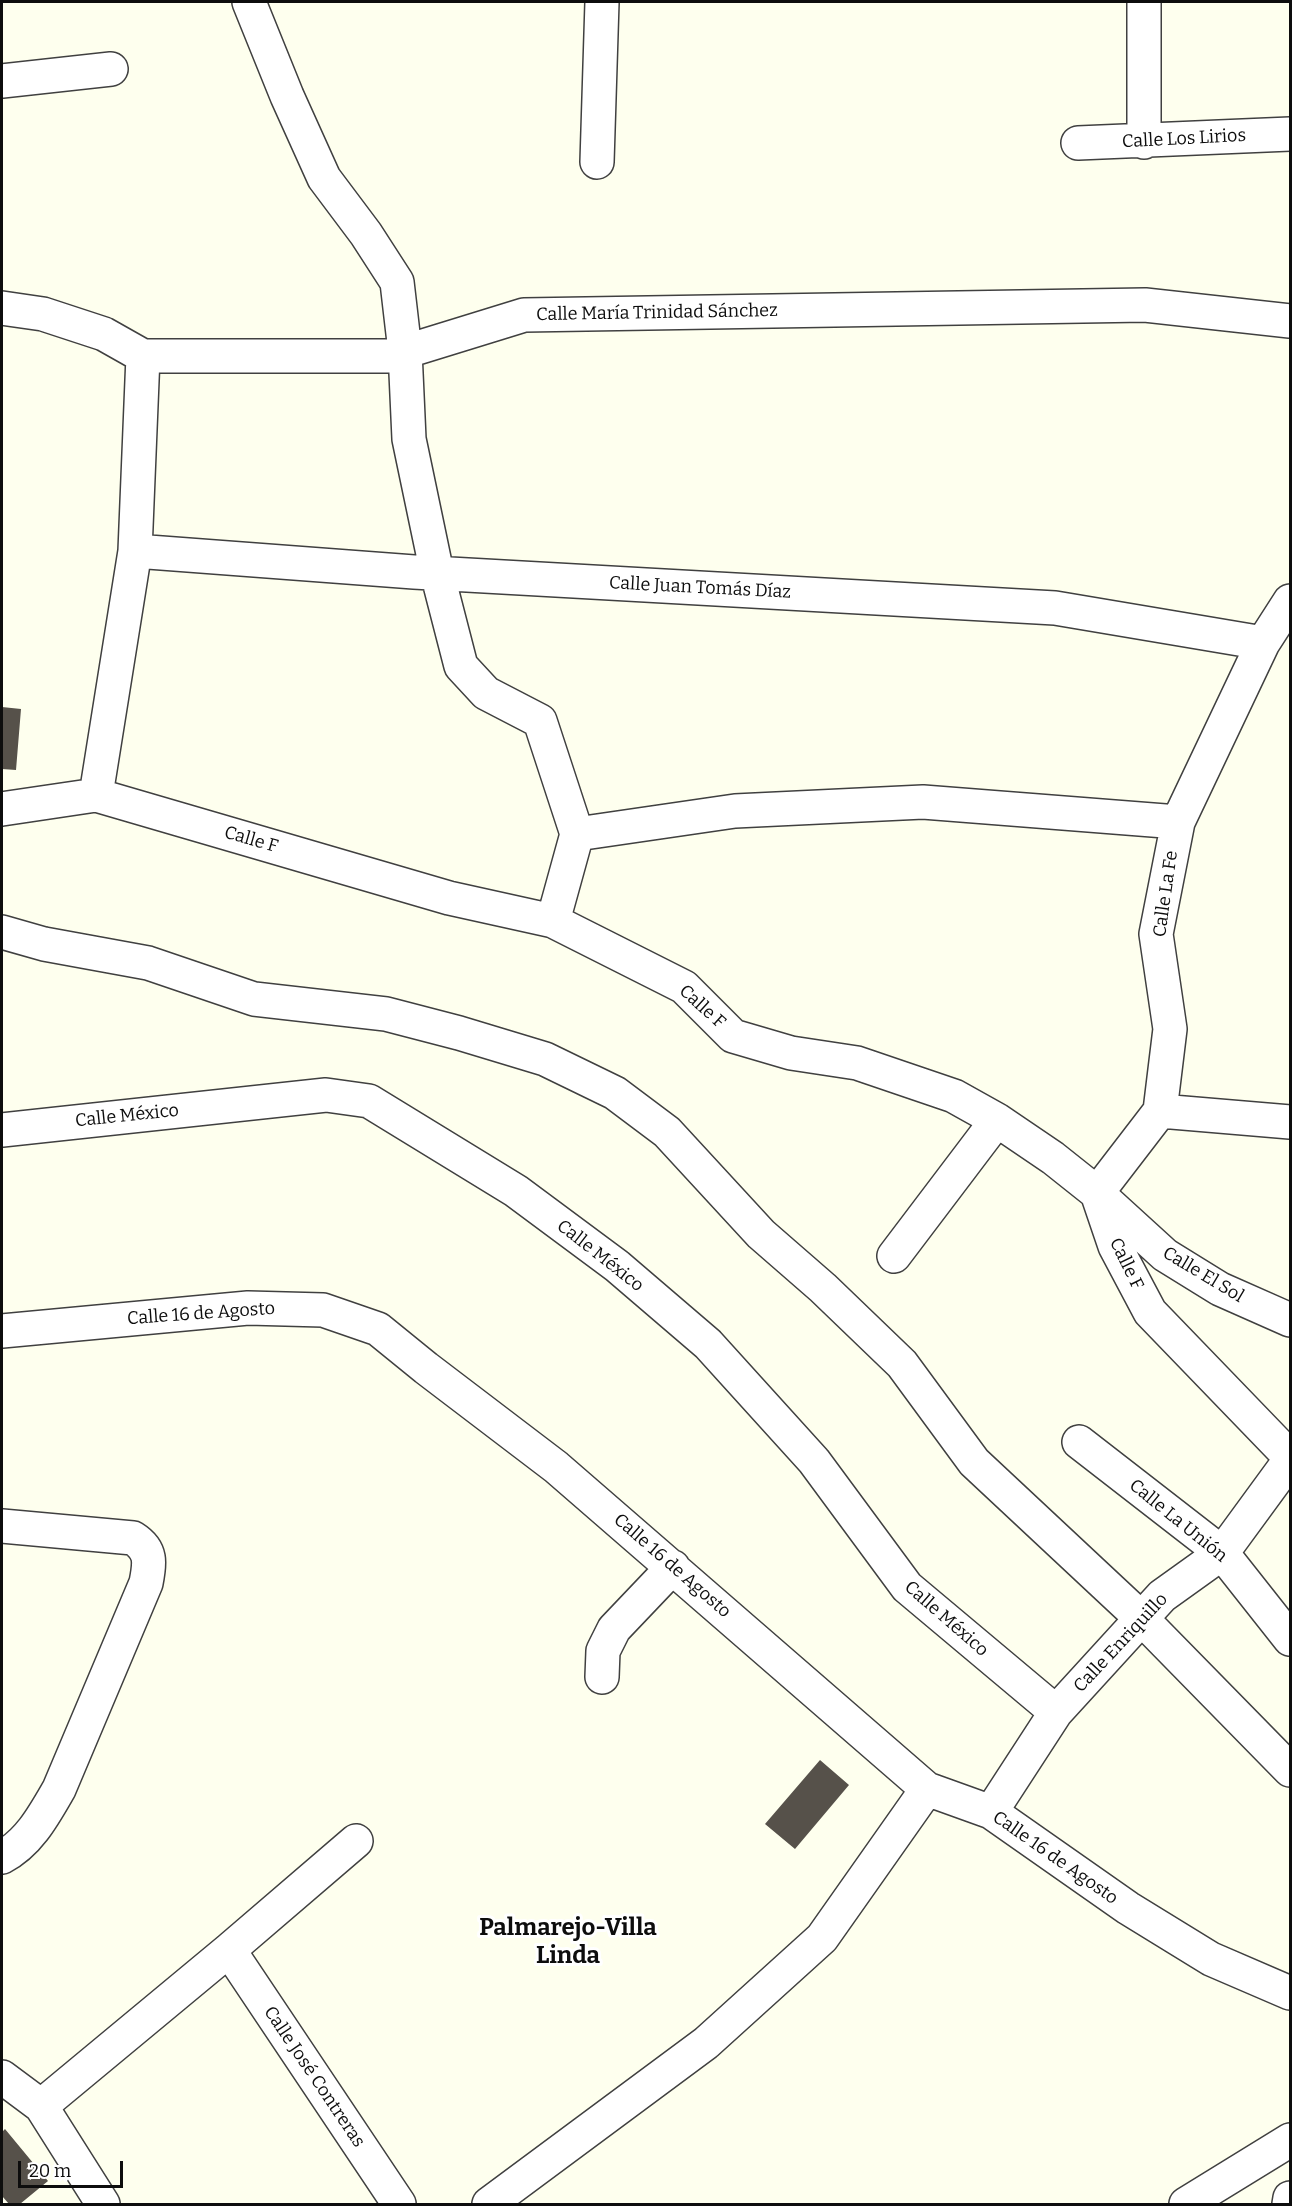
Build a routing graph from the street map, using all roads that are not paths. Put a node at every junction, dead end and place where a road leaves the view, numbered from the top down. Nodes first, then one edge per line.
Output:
1 (249, 2) edge
2 (603, 2) edge
3 (1144, 2) edge
4 (111, 69) dead end
5 (2, 81) edge
6 (1290, 134) edge
7 (1144, 142) junction
8 (1078, 143) dead end
9 (597, 162) dead end
10 (2, 308) edge
11 (1290, 321) edge
12 (405, 351) junction
13 (143, 356) junction
14 (135, 551) junction
15 (437, 573) junction
16 (1290, 600) edge
17 (1263, 642) junction
18 (96, 795) junction
19 (2, 809) edge
20 (1178, 822) junction
21 (578, 834) junction
22 (553, 921) junction
23 (2, 932) edge
24 (1160, 1111) junction
25 (997, 1120) junction
26 (1290, 1122) edge
27 (2, 1130) edge
28 (1097, 1193) junction
29 (894, 1256) dead end
30 (1290, 1320) edge
31 (2, 1331) edge
32 (1079, 1442) dead end
33 (1290, 1459) edge
34 (2, 1526) edge
35 (1222, 1553) junction
36 (673, 1567) junction
37 (1142, 1619) junction
38 (1290, 1639) edge
39 (602, 1677) dead end
40 (1056, 1712) junction
41 (1290, 1770) edge
42 (927, 1789) junction
43 (991, 1812) junction
44 (356, 1841) dead end
45 (2, 1857) edge
46 (229, 1950) junction
47 (1290, 1993) edge
48 (2, 2077) edge
49 (41, 2106) junction
50 (1290, 2140) edge
51 (1290, 2198) edge
52 (103, 2205) edge
53 (399, 2205) edge
54 (489, 2205) edge
55 (1186, 2205) edge
56 (1289, 2205) edge

1 - 12 street
2 - 9 street
3 - 7 street
4 - 5 street
6 - 7 street, Calle Los Lirios
7 - 8 street, Calle Los Lirios
10 - 13 street, Calle María Trinidad Sánchez
11 - 12 street, Calle María Trinidad Sánchez
12 - 13 street, Calle María Trinidad Sánchez
12 - 15 street
13 - 14 street
14 - 15 street, Calle Juan Tomás Díaz
14 - 18 street
15 - 17 street, Calle Juan Tomás Díaz
15 - 21 street
16 - 17 street, Calle La Fe
17 - 20 street, Calle La Fe
18 - 19 street, Calle F
18 - 22 street, Calle F
20 - 21 street
20 - 24 street, Calle La Fe
21 - 22 street
22 - 25 street, Calle F
23 - 37 street
24 - 26 street
24 - 28 street
25 - 28 street, Calle F
25 - 29 street
27 - 40 street, Calle México
28 - 30 street, Calle El Sol
28 - 33 street, Calle F
31 - 36 street, Calle 16 de Agosto
32 - 35 street, Calle La Unión
33 - 35 street, Calle Enriquillo
34 - 45 street
35 - 37 street, Calle Enriquillo
35 - 38 street, Calle La Unión
36 - 39 street
36 - 42 street, Calle 16 de Agosto
37 - 40 street, Calle Enriquillo
37 - 41 street
40 - 43 street, Calle Enriquillo
42 - 43 street, Calle 16 de Agosto
42 - 54 street
43 - 47 street, Calle 16 de Agosto
44 - 46 street
46 - 49 street
46 - 53 street, Calle José Contreras
48 - 49 street
49 - 52 street
50 - 55 street
51 - 56 street

